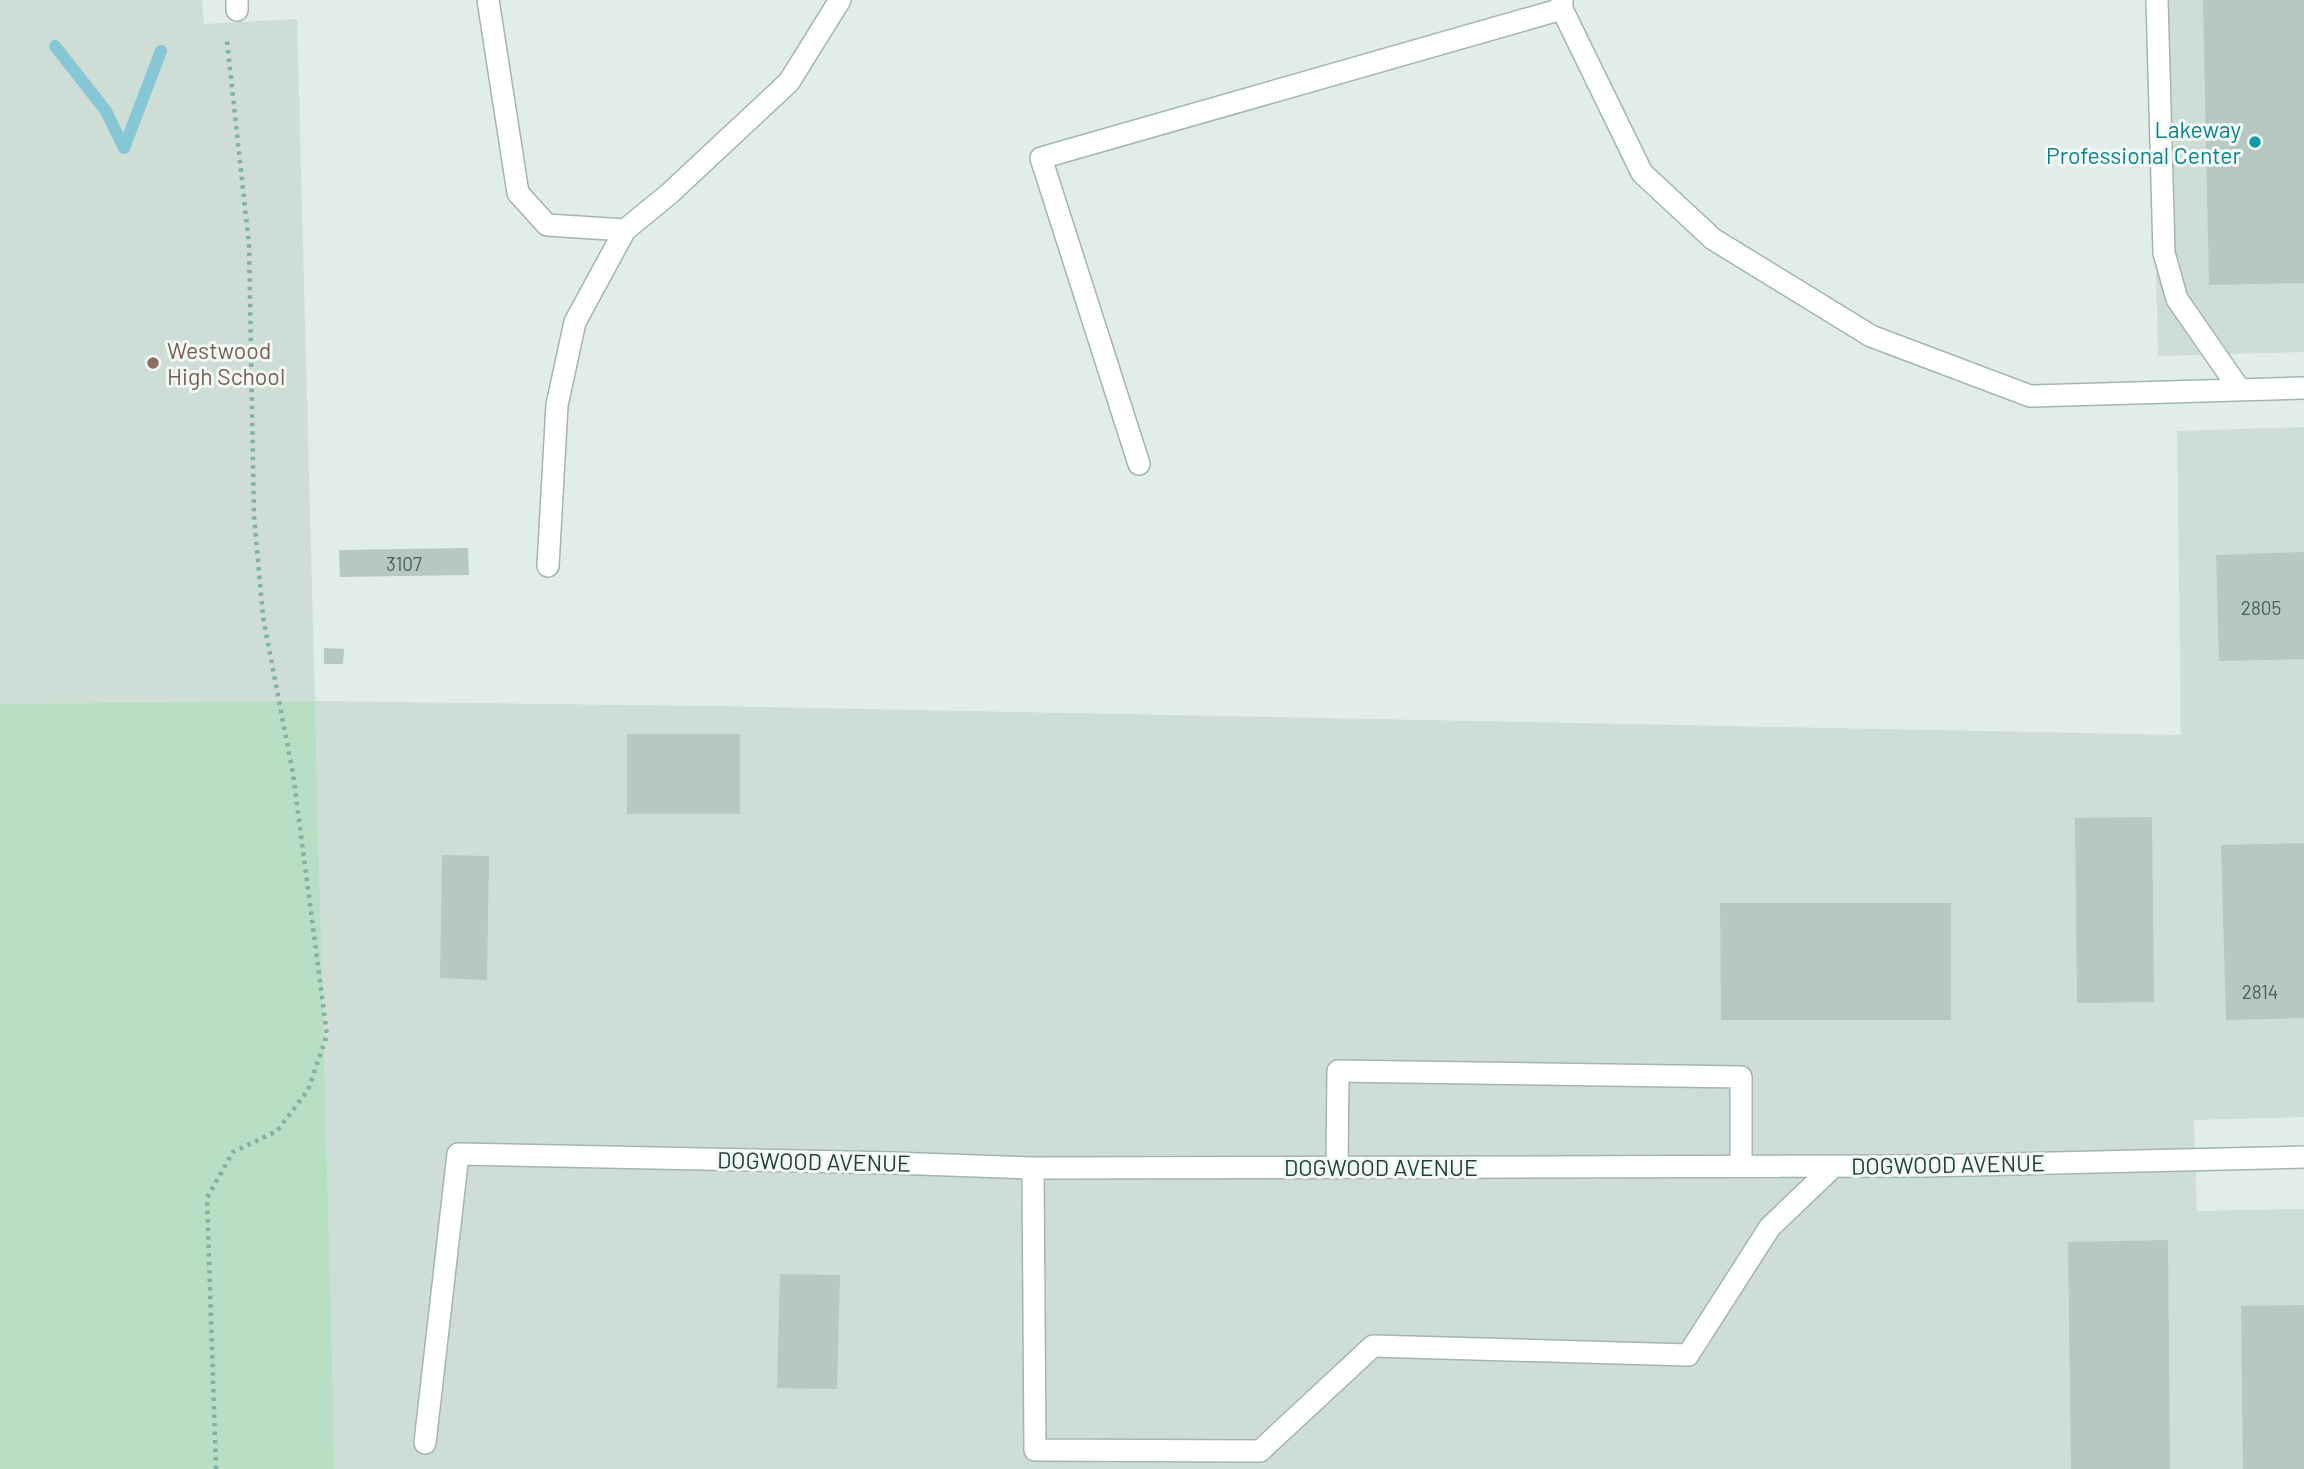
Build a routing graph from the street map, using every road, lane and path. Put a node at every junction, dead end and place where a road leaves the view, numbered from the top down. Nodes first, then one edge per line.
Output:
1 (488, 0) edge
2 (840, 0) edge
3 (2157, 0) edge
4 (237, 5) edge
5 (1562, 5) edge
6 (625, 230) junction
7 (2304, 388) edge
8 (2240, 390) junction
9 (1139, 464) dead end
10 (548, 566) dead end
11 (2304, 1157) edge
12 (1741, 1166) junction
13 (1835, 1166) junction
14 (1337, 1167) junction
15 (1033, 1168) junction
16 (425, 1443) dead end
17 (216, 1469) edge

1 - 6 street
2 - 6 street
3 - 8 street
4 - 17 path
5 - 8 street
5 - 9 street
6 - 10 street
7 - 8 street
11 - 13 street, DOGWOOD AVENUE
12 - 13 street, DOGWOOD AVENUE
12 - 14 street, DOGWOOD AVENUE
12 - 14 street
13 - 15 street
14 - 15 street, DOGWOOD AVENUE
15 - 16 street, DOGWOOD AVENUE

